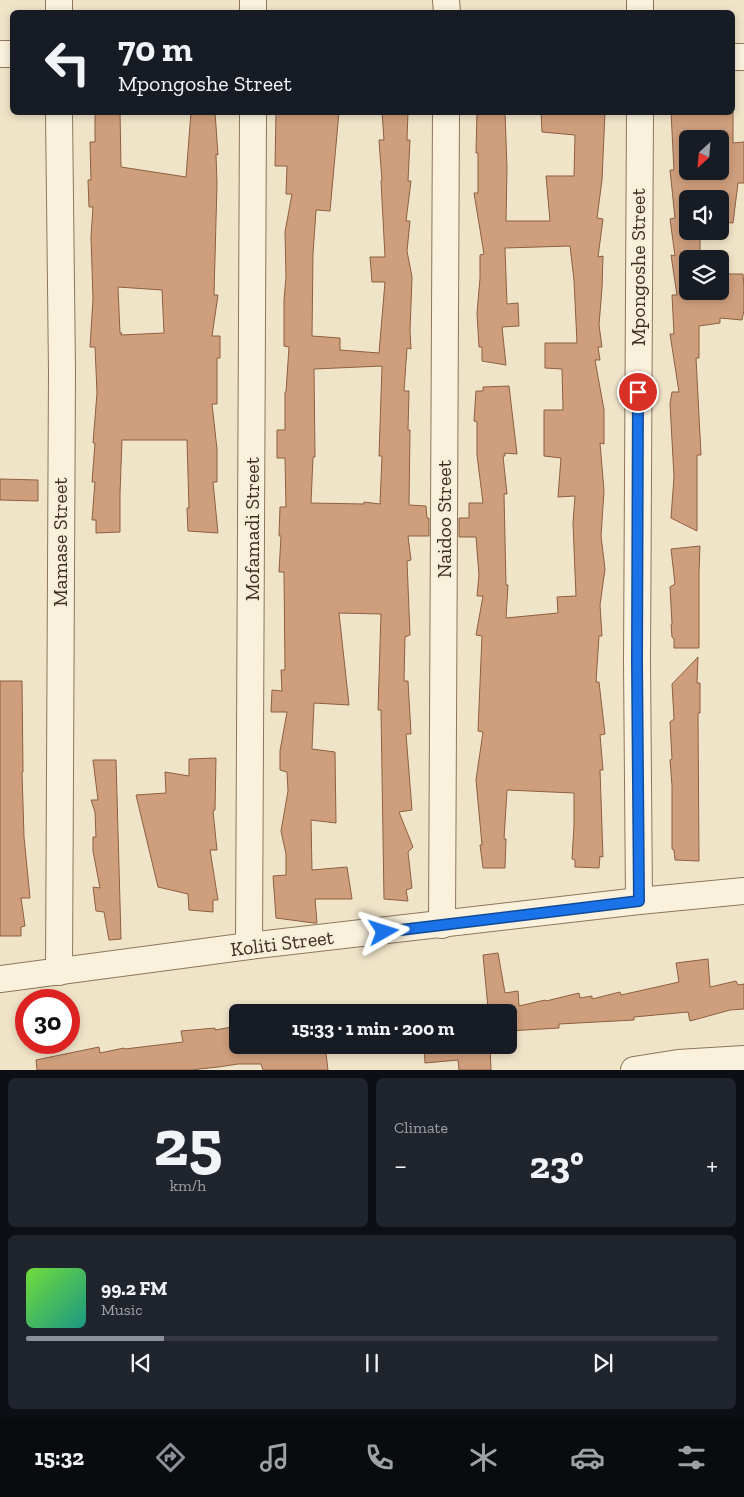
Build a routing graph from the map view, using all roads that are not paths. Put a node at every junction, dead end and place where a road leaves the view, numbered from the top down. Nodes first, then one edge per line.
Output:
1 (59, 115) edge
2 (253, 115) edge
3 (446, 115) edge
4 (640, 115) edge
5 (744, 892) edge
6 (639, 901) junction
7 (442, 925) junction
8 (249, 946) junction
9 (60, 972) junction
10 (0, 979) edge
11 (744, 1059) edge
12 (634, 1070) edge

1 - 9 street, Mamase Street
2 - 8 street, Mofamadi Street
3 - 7 street, Naidoo Street
4 - 6 street, Mpongoshe Street
5 - 6 street, Koliti Street
6 - 7 street, Koliti Street
7 - 8 street, Koliti Street
8 - 9 street, Koliti Street
9 - 10 street, Koliti Street
11 - 12 street

